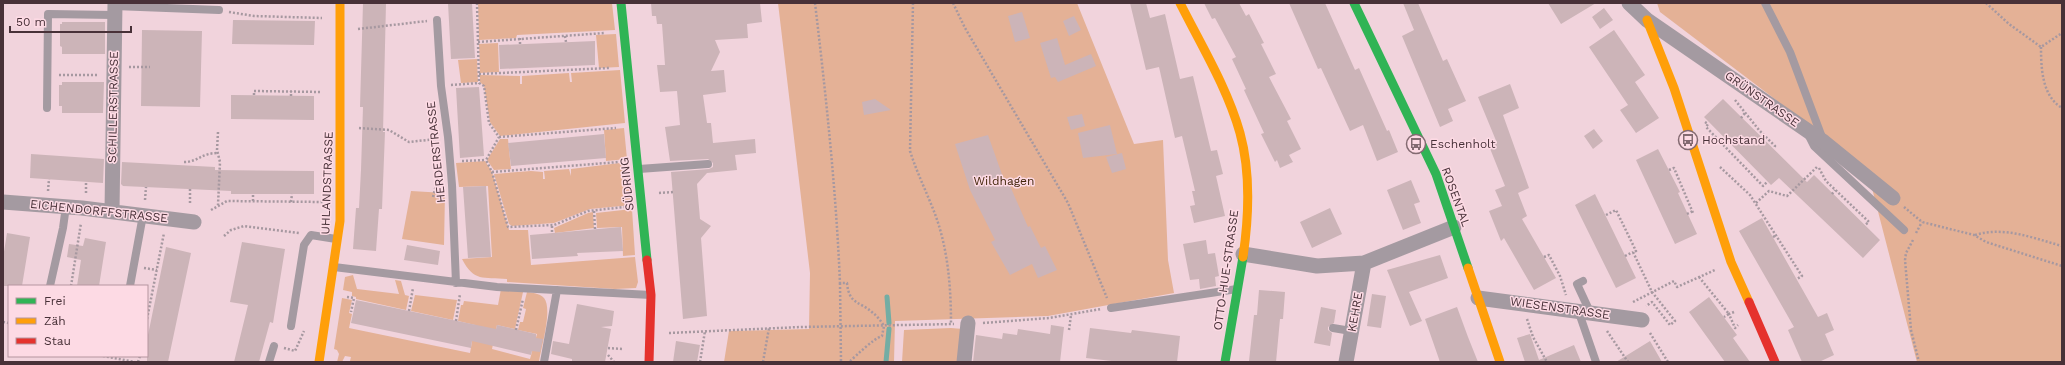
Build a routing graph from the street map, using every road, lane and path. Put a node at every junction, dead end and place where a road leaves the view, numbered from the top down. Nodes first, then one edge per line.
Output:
1 (340, 3) edge
2 (477, 3) edge
3 (621, 3) edge
4 (815, 3) edge
5 (913, 3) edge
6 (953, 3) edge
7 (1180, 3) edge
8 (1354, 3) edge
9 (1629, 3) edge
10 (1764, 3) edge
11 (1986, 3) edge
12 (114, 8) edge
13 (219, 10) joint
14 (323, 18) dead end
15 (437, 20) joint
16 (1647, 20) junction
17 (340, 30) junction
18 (624, 32) junction
19 (2062, 33) edge
20 (565, 36) junction
21 (520, 38) junction
22 (478, 42) junction
23 (566, 42) dead end
24 (520, 44) dead end
25 (2041, 47) junction
26 (150, 67) dead end
27 (628, 68) junction
28 (114, 71) junction
29 (479, 74) junction
30 (47, 75) junction
31 (479, 83) junction
32 (441, 86) junction
33 (291, 92) junction
34 (330, 92) dead end
35 (254, 95) dead end
36 (291, 96) dead end
37 (1734, 98) dead end
38 (47, 108) dead end
39 (2062, 108) edge
40 (1745, 113) junction
41 (1741, 118) dead end
42 (1703, 120) dead end
43 (634, 126) junction
44 (340, 128) junction
45 (1806, 130) junction
46 (218, 132) dead end
47 (448, 137) junction
48 (499, 137) junction
49 (1824, 142) junction
50 (1774, 148) dead end
51 (218, 153) junction
52 (486, 160) junction
53 (184, 162) dead end
54 (450, 162) junction
55 (708, 164) dead end
56 (1716, 164) dead end
57 (638, 165) junction
58 (1818, 166) dead end
59 (492, 172) junction
60 (49, 179) dead end
61 (86, 182) dead end
62 (1767, 182) dead end
63 (146, 187) dead end
64 (190, 189) dead end
65 (1836, 190) dead end
66 (253, 194) dead end
67 (292, 194) dead end
68 (1832, 194) dead end
69 (48, 195) dead end
70 (1893, 198) joint
71 (253, 201) junction
72 (3, 202) edge
73 (291, 202) junction
74 (329, 202) dead end
75 (84, 203) junction
76 (190, 203) dead end
77 (1756, 203) junction
78 (1850, 204) dead end
79 (218, 205) junction
80 (66, 206) junction
81 (642, 206) junction
82 (144, 210) junction
83 (211, 210) dead end
84 (112, 211) junction
85 (594, 211) junction
86 (1693, 211) dead end
87 (1687, 214) dead end
88 (1606, 215) dead end
89 (194, 222) dead end
90 (1922, 222) junction
91 (552, 226) junction
92 (1865, 226) dead end
93 (1454, 227) junction
94 (165, 229) dead end
95 (595, 229) dead end
96 (1904, 230) dead end
97 (552, 234) dead end
98 (312, 235) junction
99 (1777, 235) junction
100 (1974, 235) junction
101 (224, 236) dead end
102 (1773, 237) dead end
103 (337, 239) junction
104 (2062, 246) edge
105 (1634, 252) junction
106 (1243, 254) junction
107 (1625, 256) dead end
108 (1364, 263) junction
109 (2062, 266) edge
110 (333, 267) junction
111 (1712, 270) dead end
112 (414, 277) junction
113 (1700, 277) junction
114 (1797, 279) dead end
115 (1583, 281) dead end
116 (459, 283) junction
117 (840, 283) junction
118 (50, 285) edge
119 (71, 285) edge
120 (130, 285) edge
121 (525, 288) junction
122 (1237, 289) junction
123 (557, 290) junction
124 (1652, 292) junction
125 (651, 295) junction
126 (148, 296) edge
127 (152, 296) junction
128 (1478, 298) junction
129 (1520, 303) junction
130 (1631, 303) dead end
131 (1111, 308) junction
132 (409, 311) dead end
133 (1587, 312) junction
134 (148, 314) edge
135 (1642, 314) joint
136 (1071, 315) junction
137 (1724, 317) dead end
138 (456, 321) dead end
139 (968, 323) junction
140 (951, 324) junction
141 (290, 326) dead end
142 (884, 326) junction
143 (769, 328) junction
144 (1333, 328) dead end
145 (309, 329) dead end
146 (516, 330) dead end
147 (1069, 330) dead end
148 (705, 331) junction
149 (1351, 331) junction
150 (648, 334) junction
151 (274, 346) joint
152 (622, 347) dead end
153 (608, 348) dead end
154 (608, 355) dead end
155 (116, 357) edge
156 (137, 362) edge
157 (269, 362) edge
158 (319, 362) edge
159 (544, 362) edge
160 (614, 362) edge
161 (649, 362) edge
162 (700, 362) edge
163 (763, 362) edge
164 (841, 362) edge
165 (849, 362) edge
166 (964, 362) edge
167 (1225, 362) edge
168 (1346, 362) edge
169 (1500, 362) edge
170 (1547, 362) edge
171 (1596, 362) edge
172 (1628, 362) edge
173 (1775, 362) edge
174 (1919, 362) edge

1 - 17 street, UHLANDSTRASSE
2 - 22 path
3 - 18 street, SÜDRING
4 - 117 path
5 - 140 path
6 - 131 path
7 - 106 street, OTTO-HUE-STRASSE
8 - 93 street, ROSENTAL
9 - 16 street, GRÜNSTRASSE
10 - 49 lane
11 - 25 path
12 - 13 lane
12 - 28 street, SCHILLERSTRASSE
12 - 30 lane
13 - 14 path
15 - 17 path
15 - 32 lane, HERDERSTRASSE
16 - 45 street, GRÜNSTRASSE
16 - 173 street
17 - 44 street, UHLANDSTRASSE
18 - 20 path
18 - 27 street, SÜDRING
19 - 25 path
20 - 21 path
20 - 23 path
21 - 22 path
21 - 24 path
22 - 29 path
25 - 39 path
26 - 28 path
27 - 29 path
27 - 43 street, SÜDRING
28 - 30 path
28 - 84 street, SCHILLERSTRASSE
29 - 31 path
30 - 38 lane
31 - 32 path
31 - 48 path
32 - 47 lane, HERDERSTRASSE
33 - 34 path
33 - 35 path
33 - 36 path
37 - 40 path
40 - 41 path
40 - 50 path
42 - 62 path
43 - 48 path
43 - 57 street, SÜDRING
44 - 47 path
44 - 103 street, UHLANDSTRASSE
45 - 49 street, GRÜNSTRASSE
45 - 96 lane
46 - 51 path
47 - 54 lane, HERDERSTRASSE
48 - 52 path
49 - 70 street, GRÜNSTRASSE
51 - 53 path
51 - 79 path
52 - 54 path
52 - 59 path
54 - 116 lane, HERDERSTRASSE
55 - 57 lane
56 - 77 path
57 - 59 path
57 - 81 street, SÜDRING
58 - 77 path
59 - 91 path
60 - 69 path
61 - 75 path
63 - 82 path
64 - 76 path
65 - 68 path
66 - 71 path
67 - 73 path
70 - 90 path
71 - 73 path
71 - 79 path
72 - 80 street, EICHENDORFFSTRASSE
73 - 74 path
75 - 80 street, EICHENDORFFSTRASSE
75 - 84 street, EICHENDORFFSTRASSE
75 - 119 path
77 - 99 path
78 - 92 path
79 - 83 path
80 - 118 lane
81 - 85 path
81 - 125 street, SÜDRING
82 - 84 street, EICHENDORFFSTRASSE
82 - 89 street, EICHENDORFFSTRASSE
82 - 120 lane
85 - 91 path
85 - 95 path
86 - 87 path
88 - 105 path
90 - 100 path
90 - 174 path
91 - 97 path
93 - 108 street
93 - 128 street, ROSENTAL
94 - 127 path
98 - 101 path
98 - 103 lane
98 - 141 lane
99 - 102 path
99 - 114 path
100 - 104 path
100 - 109 path
103 - 110 street, UHLANDSTRASSE
105 - 107 path
105 - 124 path
106 - 108 street
106 - 122 street, OTTO-HUE-STRASSE
108 - 149 street, KEHRE
110 - 112 lane
110 - 158 street, UHLANDSTRASSE
111 - 113 path
112 - 116 lane
112 - 132 path
113 - 124 path
113 - 137 path
115 - 133 lane
116 - 121 lane
116 - 138 path
117 - 142 path
117 - 164 path, bridge
121 - 123 lane
121 - 146 path
122 - 131 lane
122 - 167 street, OTTO-HUE-STRASSE
123 - 125 lane
123 - 159 lane
124 - 130 path
124 - 135 path
125 - 150 street, SÜDRING
126 - 127 path
127 - 134 path
128 - 129 street, WIESENSTRASSE
128 - 169 street, ROSENTAL
129 - 133 street, WIESENSTRASSE
129 - 170 path
131 - 136 path
133 - 135 street, WIESENSTRASSE
133 - 171 lane
133 - 172 path
136 - 139 path
136 - 147 path
139 - 140 path
139 - 166 street
140 - 142 path
142 - 143 path
142 - 165 path
143 - 148 path
143 - 163 path
144 - 149 lane
145 - 151 path
148 - 150 path
148 - 162 path
149 - 168 street, KEHRE
150 - 161 street, SÜDRING
151 - 157 lane
152 - 153 path
154 - 160 path
155 - 156 path

